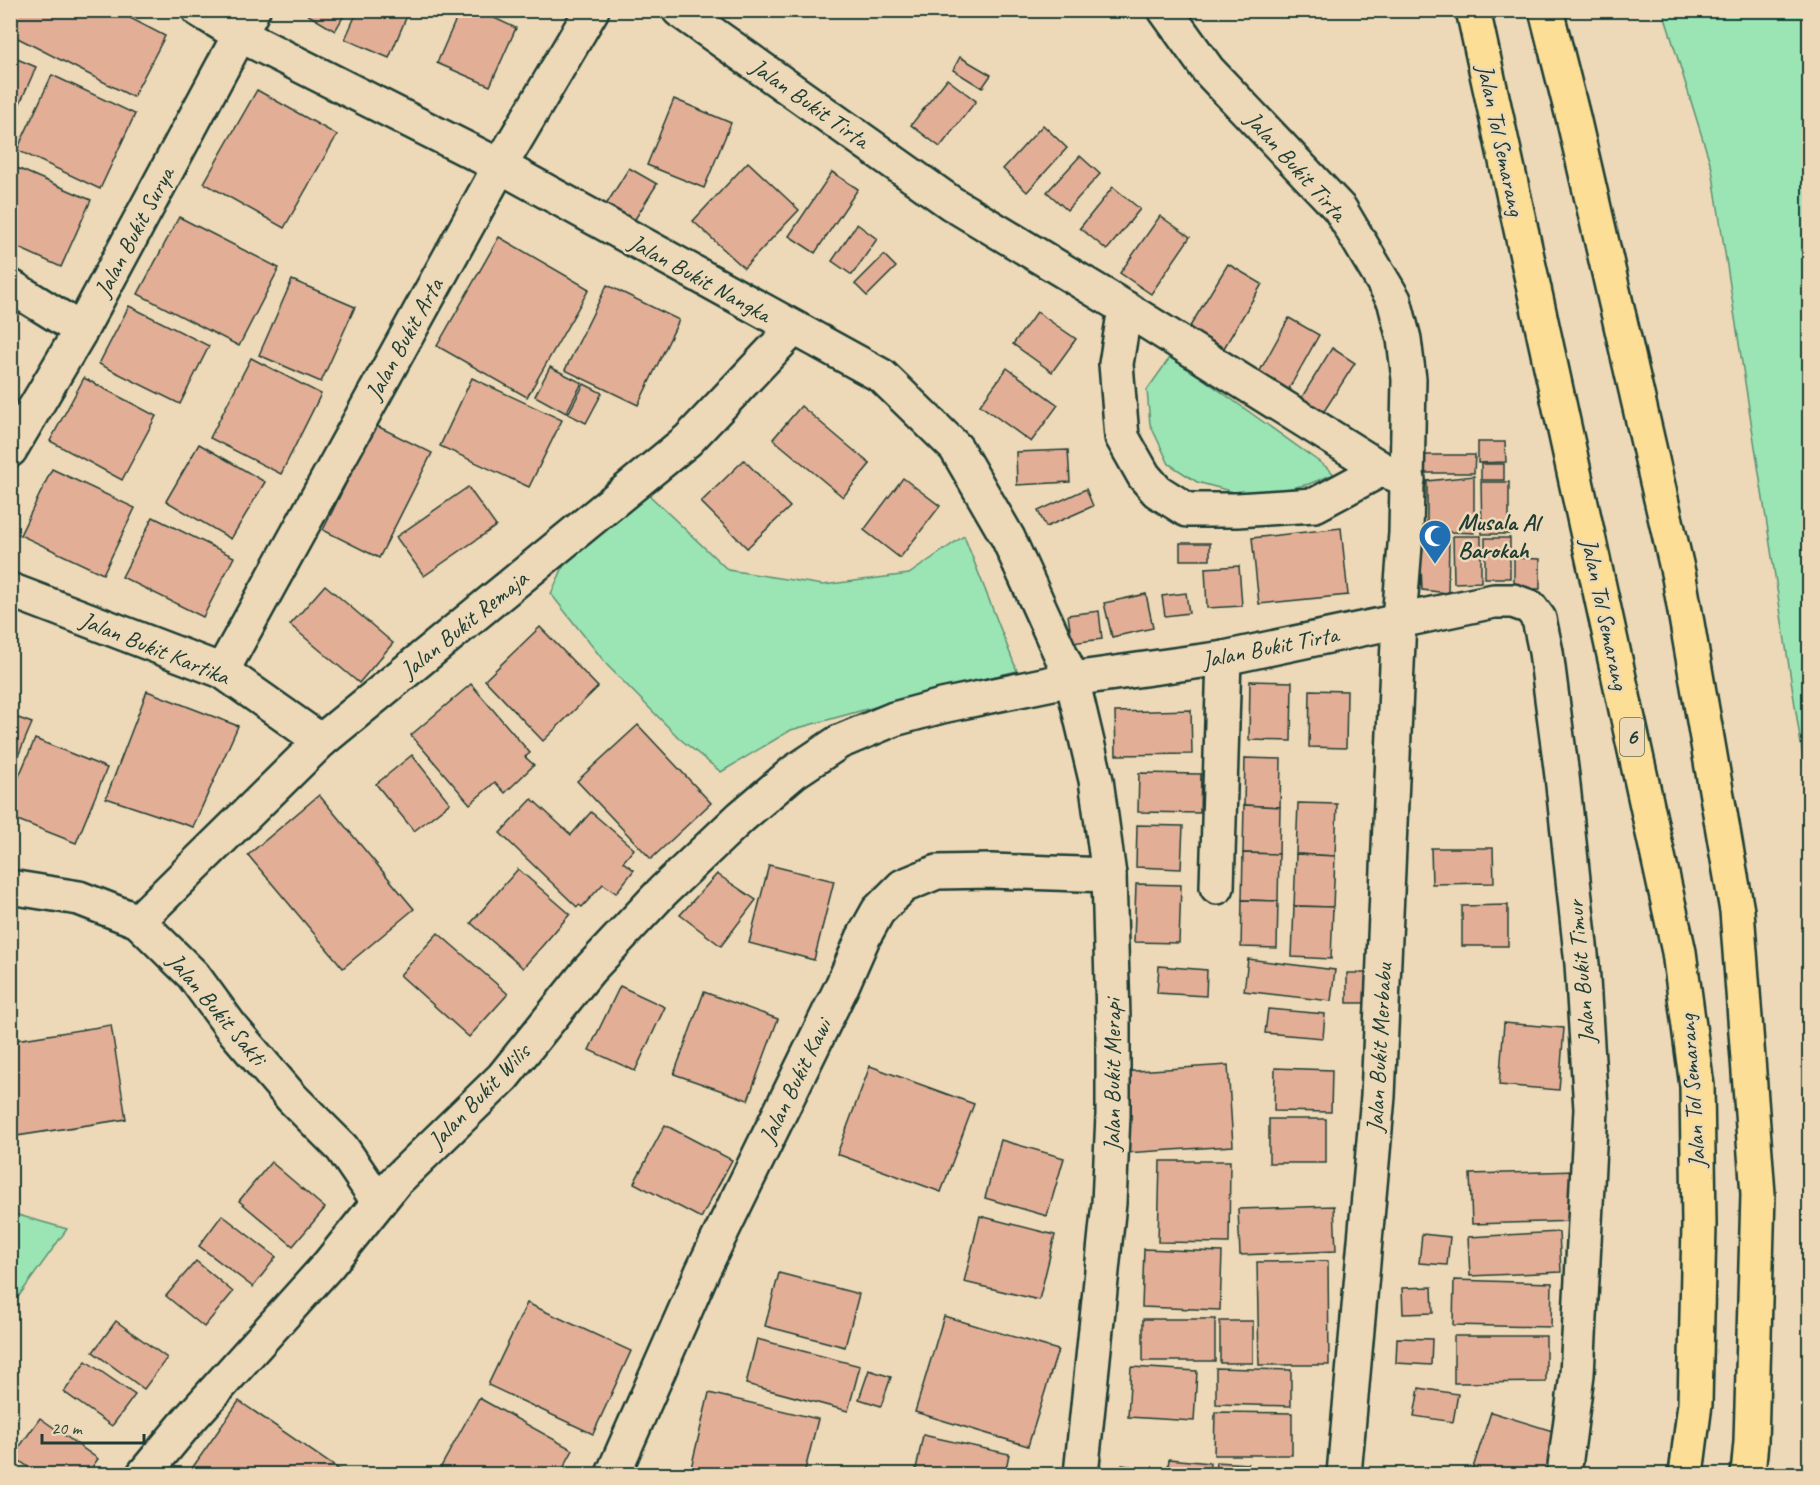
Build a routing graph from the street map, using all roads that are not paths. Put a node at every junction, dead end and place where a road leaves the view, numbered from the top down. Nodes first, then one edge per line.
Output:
1 (199, 10) edge
2 (592, 10) edge
3 (679, 10) edge
4 (1165, 10) edge
5 (1473, 10) edge
6 (1546, 10) edge
7 (247, 23) edge
8 (500, 166) junction
9 (10, 286) edge
10 (1125, 308) junction
11 (793, 329) junction
12 (81, 330) junction
13 (10, 450) edge
14 (1395, 474) junction
15 (10, 590) edge
16 (1399, 620) junction
17 (1224, 658) junction
18 (222, 671) junction
19 (1072, 679) junction
20 (321, 741) junction
21 (839, 742) joint
22 (1109, 875) junction
23 (1217, 886) dead end
24 (10, 887) edge
25 (138, 921) junction
26 (378, 1201) junction
27 (144, 1474) edge
28 (613, 1474) edge
29 (1081, 1474) edge
30 (1344, 1474) edge
31 (1564, 1474) edge
32 (1686, 1474) edge
33 (1748, 1474) edge

1 - 7 street, Jalan Bukit Nangka
2 - 8 street, Jalan Bukit Arta
3 - 10 street, Jalan Bukit Tirta
4 - 14 street, Jalan Bukit Tirta
5 - 32 highway, Jalan Tol Semarang / 6
6 - 33 highway
7 - 8 street, Jalan Bukit Nangka
7 - 12 street, Jalan Bukit Surya
8 - 11 street, Jalan Bukit Nangka
8 - 18 street, Jalan Bukit Arta
9 - 12 street
10 - 14 street, Jalan Bukit Tirta
10 - 14 street
11 - 19 street, Jalan Bukit Nangka
11 - 20 street, Jalan Bukit Remaja
12 - 13 street, Jalan Bukit Surya
14 - 16 street, Jalan Bukit Tirta
15 - 18 street, Jalan Bukit Kartika
16 - 17 street, Jalan Bukit Tirta
16 - 30 street, Jalan Bukit Merbabu
16 - 31 street, Jalan Bukit Timur
17 - 19 street, Jalan Bukit Tirta
17 - 23 street
18 - 20 street, Jalan Bukit Kartika
19 - 21 street, Jalan Bukit Tirta
19 - 22 street, Jalan Bukit Merapi
20 - 25 street, Jalan Bukit Remaja
21 - 26 street, Jalan Bukit Wilis
22 - 28 street, Jalan Bukit Kawi
22 - 29 street, Jalan Bukit Merapi
24 - 25 street, Jalan Bukit Sakti
25 - 26 street, Jalan Bukit Sakti
26 - 27 street, Jalan Bukit Wilis

